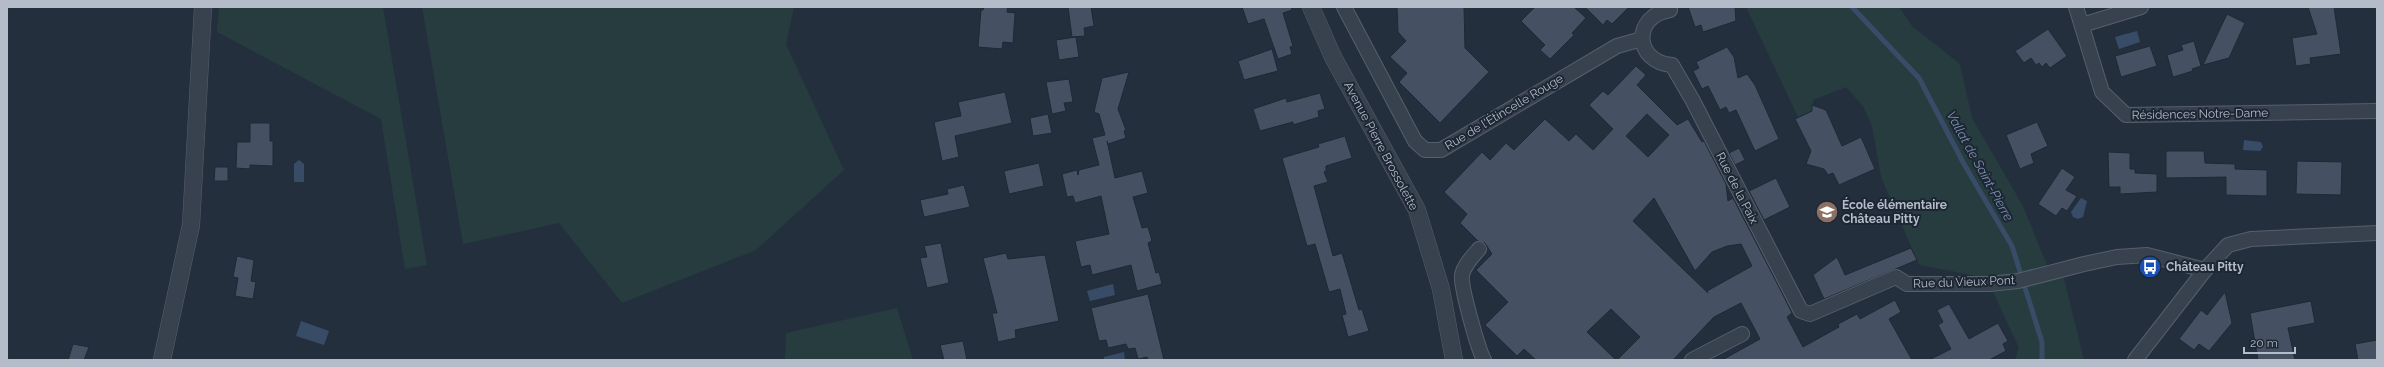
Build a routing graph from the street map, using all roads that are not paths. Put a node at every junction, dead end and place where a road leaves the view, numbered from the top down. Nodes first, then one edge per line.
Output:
1 (203, 7) edge
2 (1311, 7) edge
3 (1344, 7) edge
4 (2076, 7) edge
5 (2141, 7) edge
6 (1670, 9) edge
7 (2082, 25) junction
8 (1642, 39) junction
9 (2377, 111) edge
10 (2377, 232) edge
11 (1479, 249) dead end
12 (2205, 270) junction
13 (1801, 311) joint
14 (1742, 334) dead end
15 (162, 360) edge
16 (1454, 360) edge
17 (1484, 360) edge
18 (1692, 360) edge
19 (2135, 360) edge

1 - 15 street
2 - 16 street, Avenue Pierre Brossolette
3 - 8 street, Rue de l'Étincelle Rouge
4 - 7 street, Résidences Notre-Dame
5 - 7 street
6 - 8 street
7 - 9 street, Résidences Notre-Dame
8 - 13 street, Rue de la Paix
10 - 12 street
11 - 17 street
12 - 13 street, Rue du Vieux Pont
12 - 19 street
14 - 18 street

